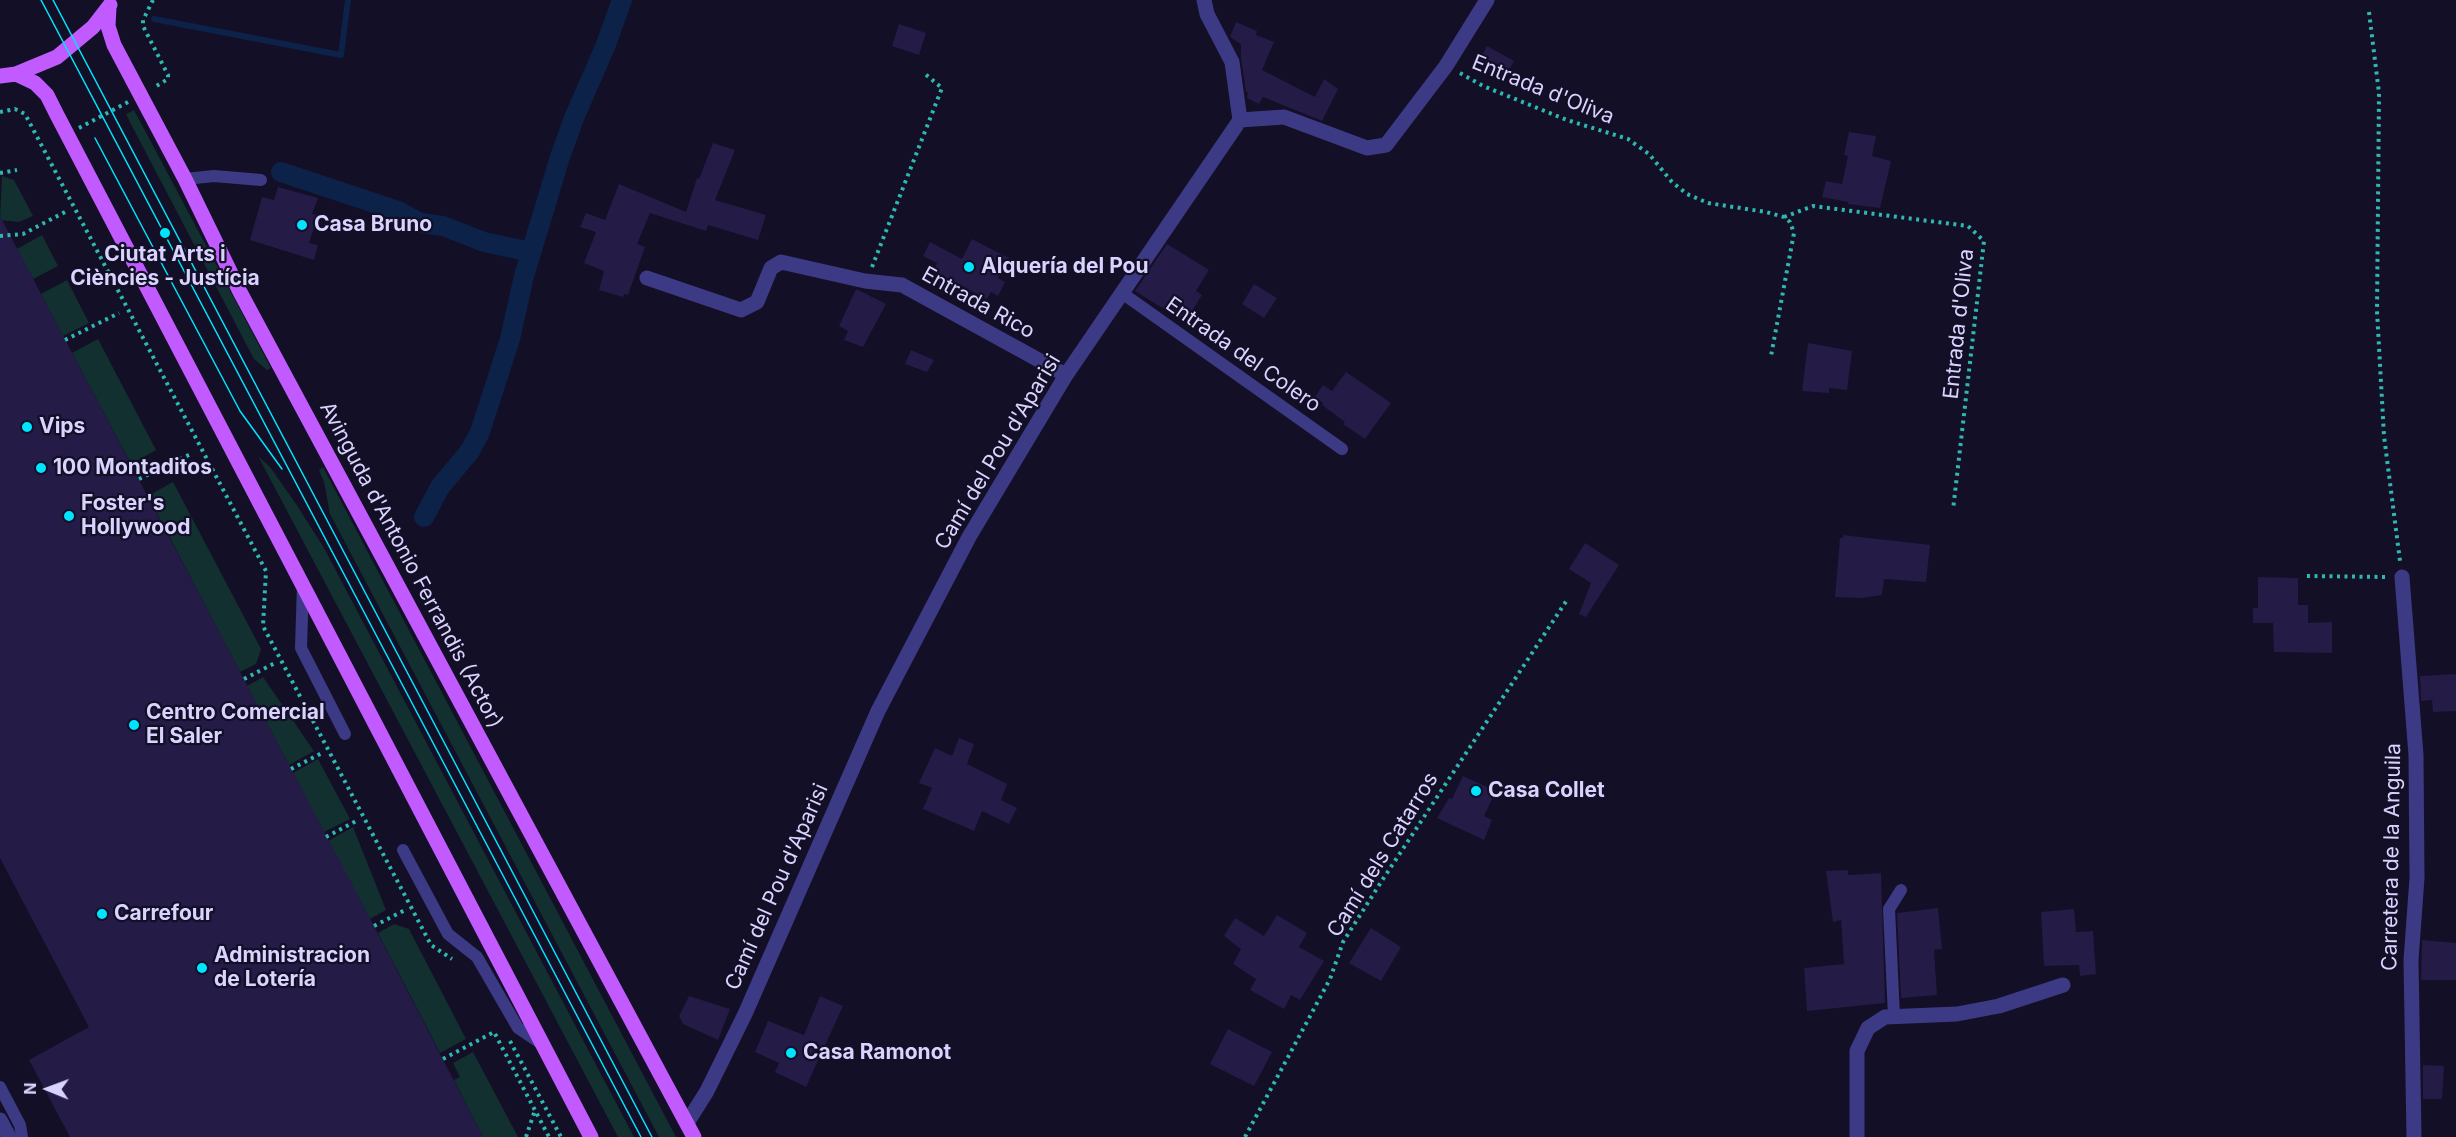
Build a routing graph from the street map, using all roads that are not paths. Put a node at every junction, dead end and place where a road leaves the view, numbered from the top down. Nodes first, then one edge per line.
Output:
1 (1204, 0) edge
2 (1487, 0) edge
3 (111, 4) edge
4 (16, 74) junction
5 (0, 76) edge
6 (1240, 120) junction
7 (185, 179) junction
8 (261, 180) dead end
9 (647, 278) dead end
10 (1122, 293) junction
11 (1066, 375) junction
12 (1342, 449) dead end
13 (2402, 578) road end
14 (303, 583) junction
15 (345, 734) dead end
16 (403, 850) dead end
17 (1900, 890) dead end
18 (2063, 985) dead end
19 (1894, 1016) junction
20 (542, 1044) junction
21 (0, 1087) edge
22 (0, 1119) edge
23 (687, 1123) junction
24 (9, 1137) edge
25 (22, 1137) edge
26 (591, 1137) edge
27 (694, 1137) edge
28 (1857, 1137) edge
29 (2414, 1137) edge

1 - 6 street
2 - 6 street
3 - 4 main road
3 - 7 main road, Avinguda d'Antonio Ferrandis (Actor)
4 - 5 main road
4 - 14 main road
6 - 10 street, Camí del Pou d'Aparisi
7 - 8 lane
7 - 23 main road, Avinguda d'Antonio Ferrandis (Actor)
9 - 11 street, Entrada Rico
10 - 11 street, Camí del Pou d'Aparisi
10 - 12 lane, Entrada del Colero
11 - 23 street, Camí del Pou d'Aparisi
13 - 29 street, Carretera de la Anguila
14 - 15 lane
14 - 20 main road
16 - 20 lane
17 - 19 lane
18 - 19 street
19 - 28 street
20 - 26 main road
21 - 25 lane
22 - 24 street
23 - 27 main road, Avinguda d'Antonio Ferrandis (Actor)

